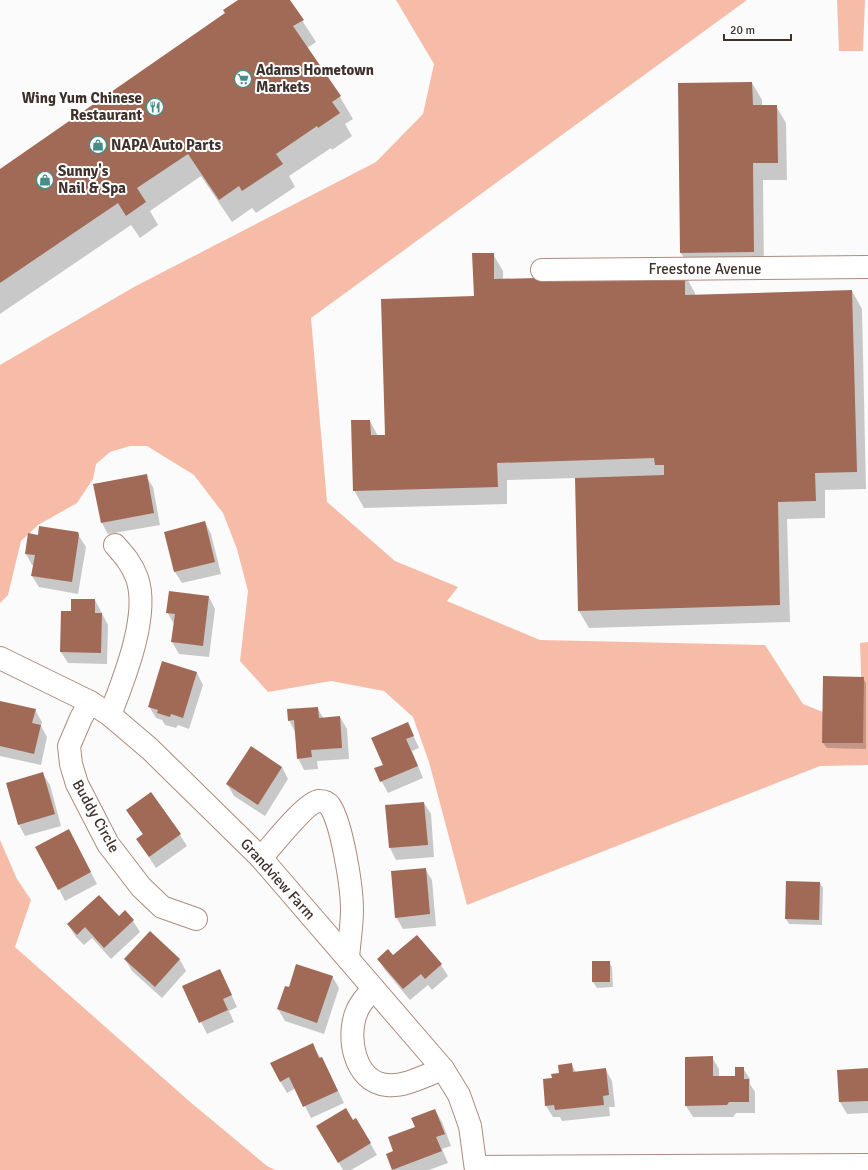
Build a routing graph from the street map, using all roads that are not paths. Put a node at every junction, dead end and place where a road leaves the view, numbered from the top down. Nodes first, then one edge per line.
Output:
1 (868, 267) edge
2 (542, 270) dead end
3 (115, 545) dead end
4 (0, 658) edge
5 (90, 702) junction
6 (110, 715) junction
7 (261, 858) junction
8 (196, 919) dead end
9 (348, 958) junction
10 (373, 988) junction
11 (443, 1069) junction
12 (868, 1165) edge
13 (665, 1168) edge
14 (476, 1169) edge

1 - 2 street, Freestone Avenue
3 - 6 street
4 - 5 street, Grandview Farm
5 - 6 street, Grandview Farm
5 - 8 street, Buddy Circle
6 - 7 street, Grandview Farm
7 - 9 street, Grandview Farm
7 - 9 street
9 - 10 street, Grandview Farm
10 - 11 street, Grandview Farm
10 - 11 street
11 - 14 street, Grandview Farm
12 - 13 street
13 - 14 street

